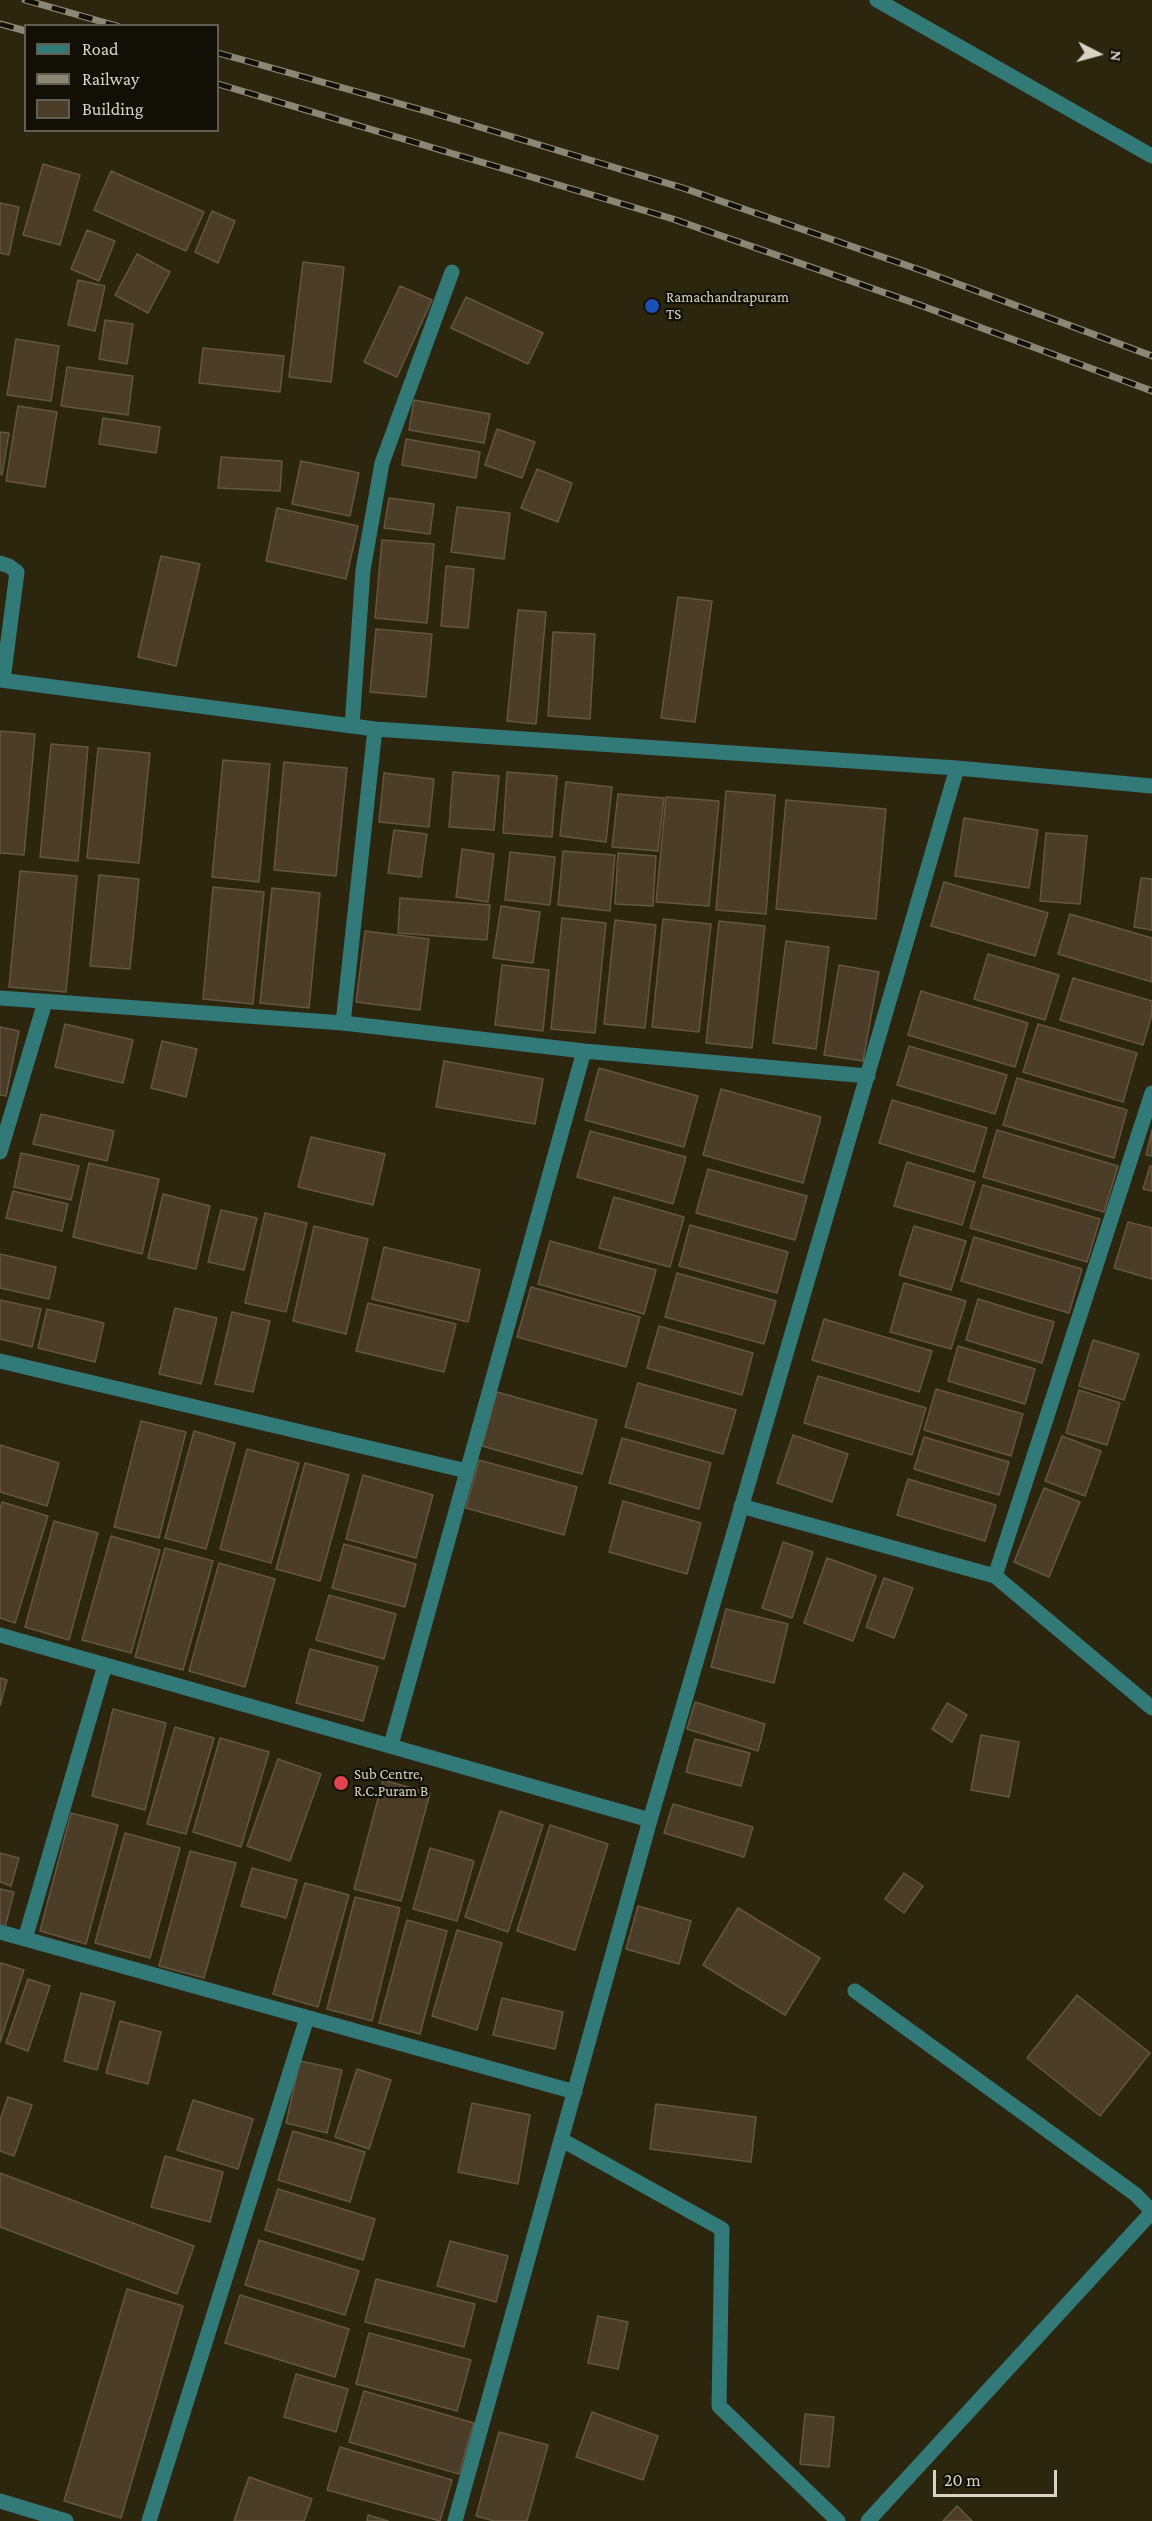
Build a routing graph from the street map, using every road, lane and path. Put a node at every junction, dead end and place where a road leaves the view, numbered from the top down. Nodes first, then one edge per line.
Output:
1 (877, 0) edge
2 (1152, 156) edge
3 (452, 272) dead end
4 (0, 563) edge
5 (1, 680) edge
6 (352, 726) junction
7 (375, 729) junction
8 (957, 768) junction
9 (1152, 786) edge
10 (0, 998) edge
11 (45, 1002) junction
12 (343, 1023) junction
13 (584, 1051) junction
14 (868, 1076) junction
15 (1152, 1093) edge
16 (0, 1152) edge
17 (0, 1361) edge
18 (467, 1471) junction
19 (741, 1506) junction
20 (995, 1576) junction
21 (0, 1635) edge
22 (105, 1665) junction
23 (1152, 1708) edge
24 (391, 1745) junction
25 (650, 1820) junction
26 (0, 1932) edge
27 (25, 1939) junction
28 (855, 1991) dead end
29 (307, 2018) junction
30 (575, 2092) junction
31 (562, 2140) junction
32 (1152, 2212) edge
33 (0, 2501) edge
34 (66, 2521) edge
35 (148, 2521) edge
36 (455, 2521) edge
37 (838, 2521) edge
38 (868, 2521) edge

1 - 2 street
3 - 6 street
4 - 5 street
5 - 6 street
6 - 7 street
7 - 8 street
7 - 12 street
8 - 9 street
8 - 14 street
10 - 11 street
11 - 12 street
11 - 16 street
12 - 13 street
13 - 14 street
13 - 18 street
14 - 19 street
15 - 20 street
17 - 18 street
18 - 24 street
19 - 20 street
19 - 25 street
20 - 23 street
21 - 22 street
22 - 24 street
22 - 27 street
24 - 25 street
25 - 30 street
26 - 27 street
27 - 29 street
28 - 32 street
29 - 30 street
29 - 35 street
30 - 31 street
31 - 36 street
31 - 37 street
32 - 38 street
33 - 34 street

